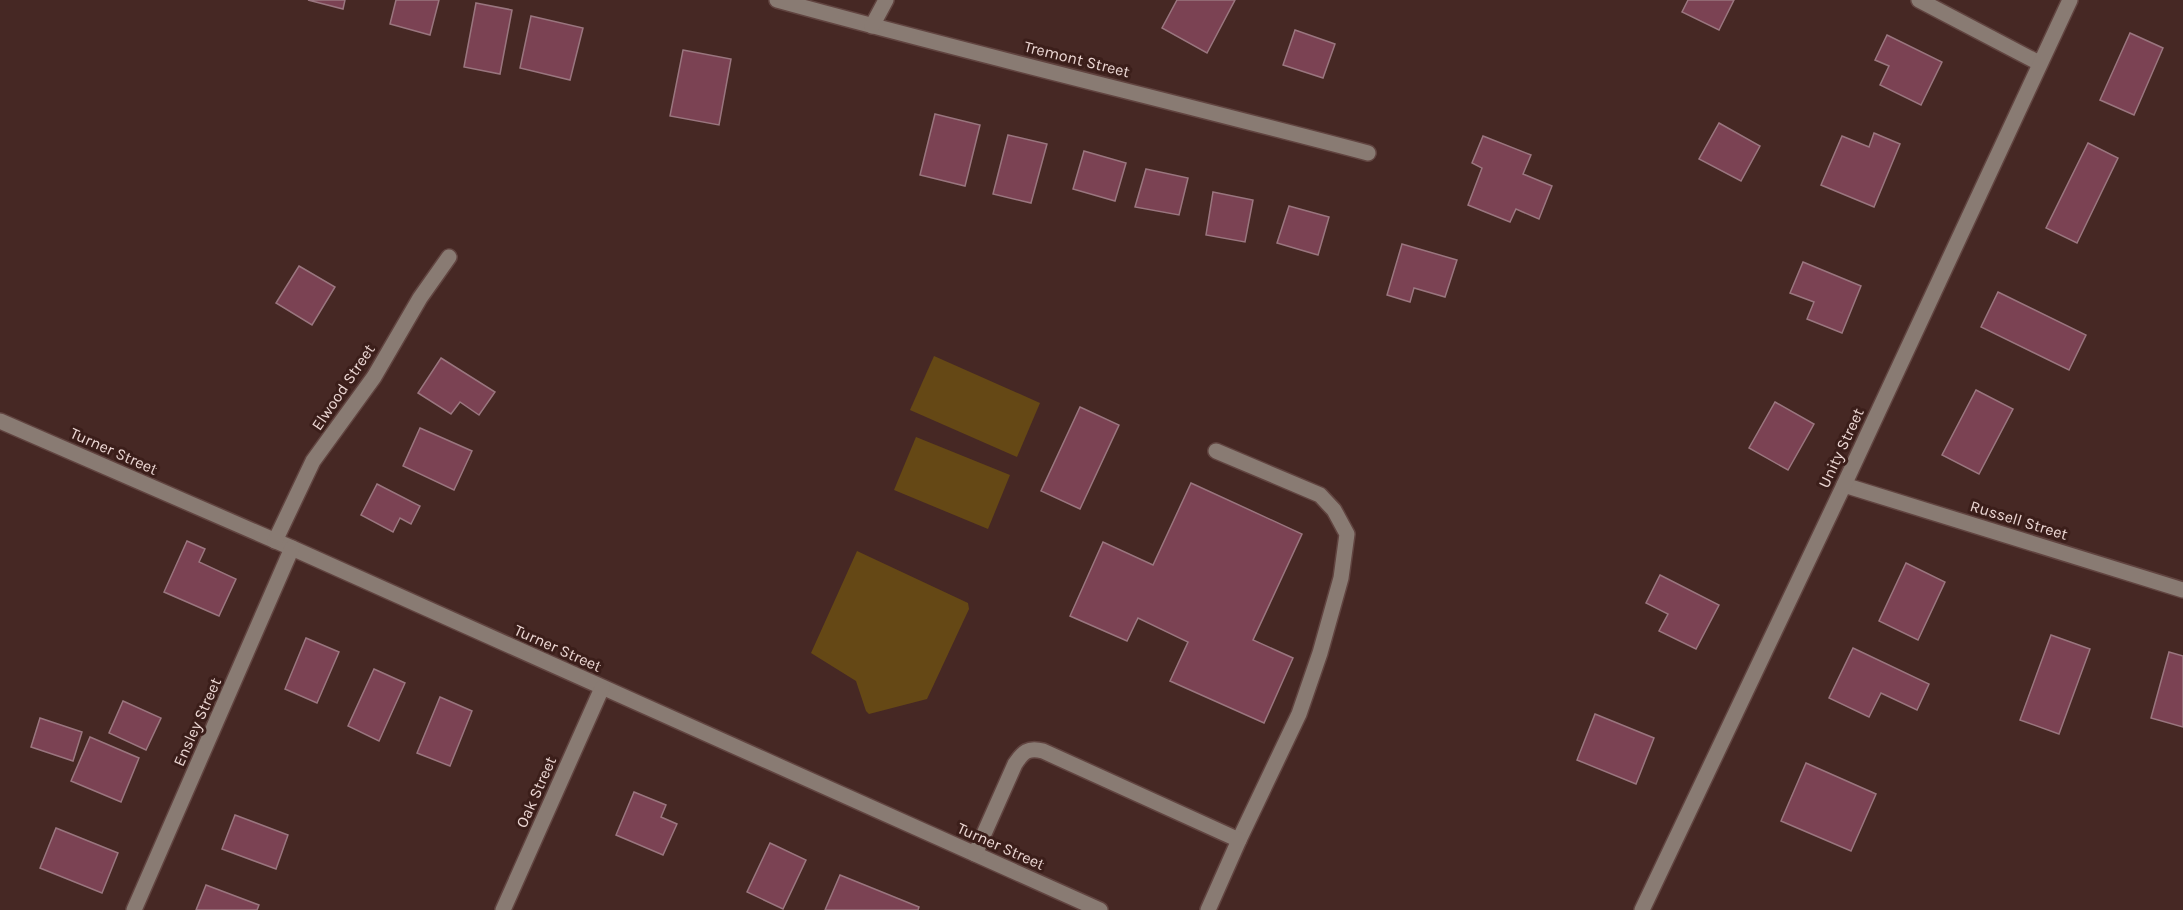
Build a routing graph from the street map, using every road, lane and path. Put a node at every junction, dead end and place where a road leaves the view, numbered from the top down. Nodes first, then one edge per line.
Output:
1 (777, 0) edge
2 (886, 0) edge
3 (1919, 0) edge
4 (2070, 0) edge
5 (872, 26) junction
6 (2039, 63) junction
7 (1368, 153) dead end
8 (449, 257) dead end
9 (0, 421) edge
10 (1216, 451) dead end
11 (1844, 485) junction
12 (275, 541) junction
13 (292, 548) junction
14 (2183, 590) edge
15 (602, 688) junction
16 (1239, 840) junction
17 (975, 854) junction
18 (1096, 909) edge
19 (134, 910) edge
20 (503, 910) edge
21 (1208, 910) edge
22 (1641, 910) edge

1 - 5 street, Tremont Street
2 - 5 street
3 - 6 street
4 - 6 street, Unity Street
5 - 7 street, Tremont Street
6 - 11 street, Unity Street
8 - 12 street, Elwood Street
9 - 12 street, Turner Street
10 - 16 street
11 - 14 street, Russell Street
11 - 22 street, Unity Street
12 - 13 street, Turner Street
13 - 15 street, Turner Street
13 - 19 street, Ensley Street
15 - 17 street, Turner Street
15 - 20 street, Oak Street
16 - 17 street
16 - 21 street
17 - 18 street, Turner Street

